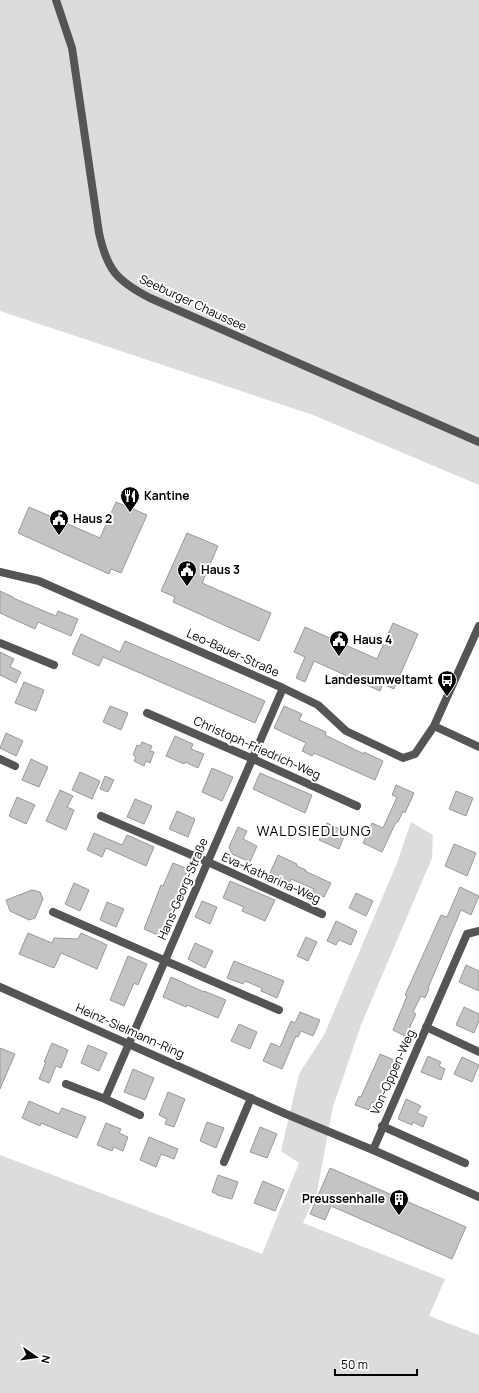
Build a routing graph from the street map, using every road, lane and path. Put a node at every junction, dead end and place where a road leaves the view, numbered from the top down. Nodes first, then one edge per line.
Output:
1 (56, 0) edge
2 (479, 442) edge
3 (0, 572) edge
4 (479, 626) edge
5 (0, 643) edge
6 (54, 665) dead end
7 (284, 688) junction
8 (147, 713) dead end
9 (434, 726) junction
10 (479, 747) edge
11 (253, 758) junction
12 (0, 759) edge
13 (15, 766) dead end
14 (357, 806) dead end
15 (100, 816) dead end
16 (208, 862) junction
17 (53, 912) dead end
18 (322, 914) dead end
19 (479, 930) edge
20 (166, 961) junction
21 (0, 987) edge
22 (279, 1010) dead end
23 (426, 1027) junction
24 (129, 1044) junction
25 (479, 1052) edge
26 (66, 1084) dead end
27 (250, 1098) junction
28 (104, 1099) junction
29 (140, 1115) dead end
30 (382, 1126) junction
31 (373, 1150) junction
32 (224, 1162) dead end
33 (466, 1163) dead end
34 (479, 1197) edge

1 - 2 street, Seeburger Chaussee
3 - 7 street, Leo-Bauer-Straße
4 - 9 street, Leo-Bauer-Straße
5 - 6 street
7 - 9 street, Leo-Bauer-Straße
7 - 11 street, Hans-Georg-Straße
8 - 11 street, Christoph-Friedrich-Weg
9 - 10 street
11 - 14 street, Christoph-Friedrich-Weg
11 - 16 street, Hans-Georg-Straße
12 - 13 street
15 - 16 street, Eva-Katharina-Weg
16 - 18 street, Eva-Katharina-Weg
16 - 20 street, Hans-Georg-Straße
17 - 20 street
19 - 23 street, Von-Oppen-Weg
20 - 22 street
20 - 24 street, Hans-Georg-Straße
21 - 24 street, Heinz-Sielmann-Ring
23 - 25 street, Von-Oppen-Weg
23 - 30 street, Von-Oppen-Weg
24 - 27 street, Heinz-Sielmann-Ring
24 - 28 street, Hans-Georg-Straße
26 - 28 street
27 - 31 street, Heinz-Sielmann-Ring
27 - 32 street
28 - 29 street
30 - 31 street, Von-Oppen-Weg
30 - 33 street, Von-Oppen-Weg
31 - 34 street, Heinz-Sielmann-Ring

